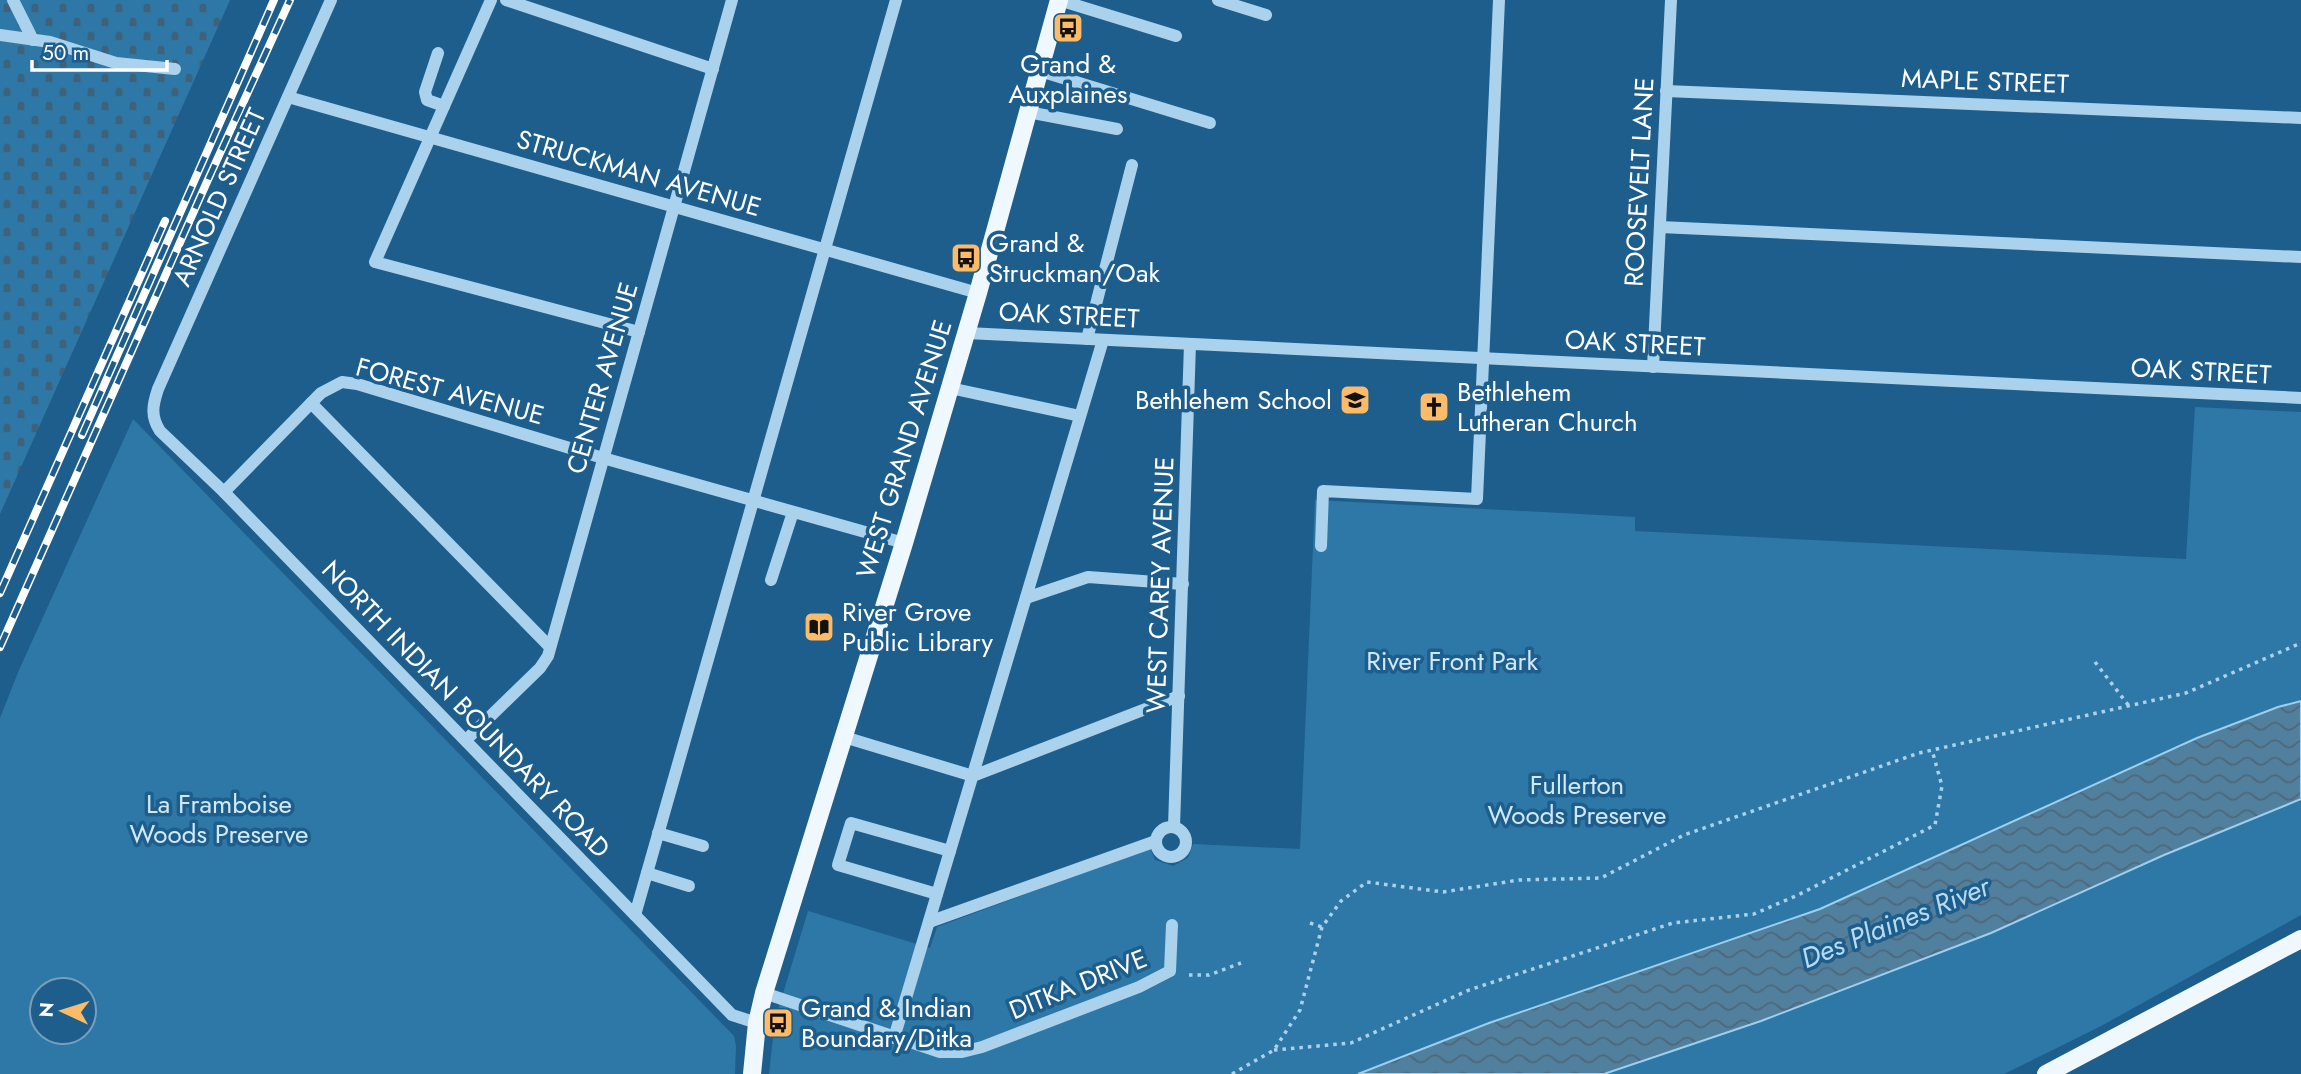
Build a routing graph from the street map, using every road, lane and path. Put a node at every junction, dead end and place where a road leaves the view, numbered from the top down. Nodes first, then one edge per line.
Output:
1 (13, 0) edge
2 (331, 0) edge
3 (491, 0) edge
4 (506, 0) edge
5 (732, 0) edge
6 (896, 0) edge
7 (1059, 0) edge
8 (1218, 0) edge
9 (1499, 0) edge
10 (1671, 0) edge
11 (1266, 15) dead end
12 (0, 35) edge
13 (1176, 36) dead end
14 (33, 40) junction
15 (438, 53) dead end
16 (175, 69) dead end
17 (713, 69) junction
18 (1040, 71) junction
19 (1666, 91) junction
20 (288, 97) junction
21 (444, 106) junction
22 (1028, 112) junction
23 (2301, 117) edge
24 (1210, 123) dead end
25 (1117, 130) dead end
26 (430, 137) junction
27 (1132, 165) dead end
28 (674, 206) junction
29 (1660, 227) junction
30 (824, 249) junction
31 (2301, 257) edge
32 (978, 293) junction
33 (639, 332) junction
34 (967, 333) junction
35 (1087, 339) junction
36 (1103, 340) junction
37 (1190, 344) junction
38 (1484, 358) junction
39 (1653, 366) junction
40 (950, 388) junction
41 (2301, 398) edge
42 (310, 404) junction
43 (153, 414) joint
44 (1080, 416) junction
45 (603, 458) junction
46 (224, 492) junction
47 (754, 500) junction
48 (793, 512) junction
49 (904, 543) junction
50 (1321, 546) dead end
51 (771, 580) dead end
52 (1183, 584) junction
53 (1026, 598) junction
54 (2301, 643) edge
55 (550, 647) junction
56 (2095, 662) dead end
57 (1179, 696) junction
58 (2129, 706) junction
59 (844, 737) junction
60 (466, 740) junction
61 (1932, 750) junction
62 (973, 776) junction
63 (1174, 827) junction
64 (658, 833) junction
65 (1156, 841) junction
66 (703, 846) dead end
67 (950, 851) junction
68 (647, 873) junction
69 (689, 886) dead end
70 (937, 894) junction
71 (635, 915) junction
72 (929, 922) junction
73 (1311, 923) dead end
74 (1172, 925) dead end
75 (1322, 927) junction
76 (2301, 939) edge
77 (1241, 963) dead end
78 (1189, 975) dead end
79 (764, 993) junction
80 (757, 1023) junction
81 (894, 1038) junction
82 (1274, 1050) junction
83 (752, 1074) edge
84 (1232, 1074) edge
85 (2046, 1074) edge

1 - 14 street
2 - 20 street, ARNOLD STREET
3 - 21 street
4 - 17 street
5 - 17 street, CENTER AVENUE
6 - 30 street
7 - 13 street
7 - 18 main road, WEST GRAND AVENUE
8 - 11 street
9 - 38 street
10 - 19 street, ROOSEVELT LANE
12 - 14 street
14 - 16 street
15 - 21 street
17 - 28 street, CENTER AVENUE
18 - 22 main road, WEST GRAND AVENUE
18 - 24 street
19 - 23 street, MAPLE STREET
19 - 29 street, ROOSEVELT LANE
20 - 26 street, STRUCKMAN AVENUE
20 - 43 street, ARNOLD STREET
21 - 26 street
22 - 25 street
22 - 32 main road, WEST GRAND AVENUE
26 - 28 street, STRUCKMAN AVENUE
26 - 33 street
27 - 35 street
28 - 30 street, STRUCKMAN AVENUE
28 - 33 street, CENTER AVENUE
29 - 31 street
29 - 39 street, ROOSEVELT LANE
30 - 32 street, STRUCKMAN AVENUE
30 - 47 street
32 - 34 main road, WEST GRAND AVENUE
33 - 45 street, CENTER AVENUE
34 - 35 street, OAK STREET
34 - 40 main road, WEST GRAND AVENUE
35 - 36 street, OAK STREET
36 - 37 street, OAK STREET
36 - 44 street
37 - 38 street, OAK STREET
37 - 52 street, WEST CAREY AVENUE
38 - 39 street, OAK STREET
38 - 50 street
39 - 41 street, OAK STREET
40 - 44 street
40 - 49 main road, WEST GRAND AVENUE
42 - 45 street, FOREST AVENUE
42 - 46 street, FOREST AVENUE
42 - 55 street
43 - 46 street, NORTH INDIAN BOUNDARY ROAD
44 - 53 street
45 - 47 street, FOREST AVENUE
45 - 55 street, CENTER AVENUE
46 - 60 street, NORTH INDIAN BOUNDARY ROAD
47 - 48 street, FOREST AVENUE
47 - 64 street
48 - 49 street, FOREST AVENUE
48 - 51 street
49 - 59 main road, WEST GRAND AVENUE
52 - 53 street
52 - 57 street, WEST CAREY AVENUE
53 - 62 street
54 - 58 path
55 - 60 street, CENTER AVENUE
56 - 58 path
57 - 62 street
57 - 63 street, WEST CAREY AVENUE
58 - 61 path
59 - 62 street
59 - 79 main road, WEST GRAND AVENUE
60 - 71 street, NORTH INDIAN BOUNDARY ROAD
61 - 75 path
61 - 82 path
62 - 67 street
63 - 65 street
63 - 65 street, WEST CAREY AVENUE
64 - 66 street
64 - 68 street
65 - 72 street
67 - 70 street
67 - 70 street
68 - 69 street
68 - 71 street
70 - 72 street
71 - 80 street, NORTH INDIAN BOUNDARY ROAD
72 - 81 street
73 - 75 path
74 - 81 street, DITKA DRIVE
75 - 82 path
76 - 85 main road
77 - 78 path
79 - 80 main road, WEST GRAND AVENUE
79 - 81 street, DITKA DRIVE
80 - 83 main road, WEST GRAND AVENUE
82 - 84 path

